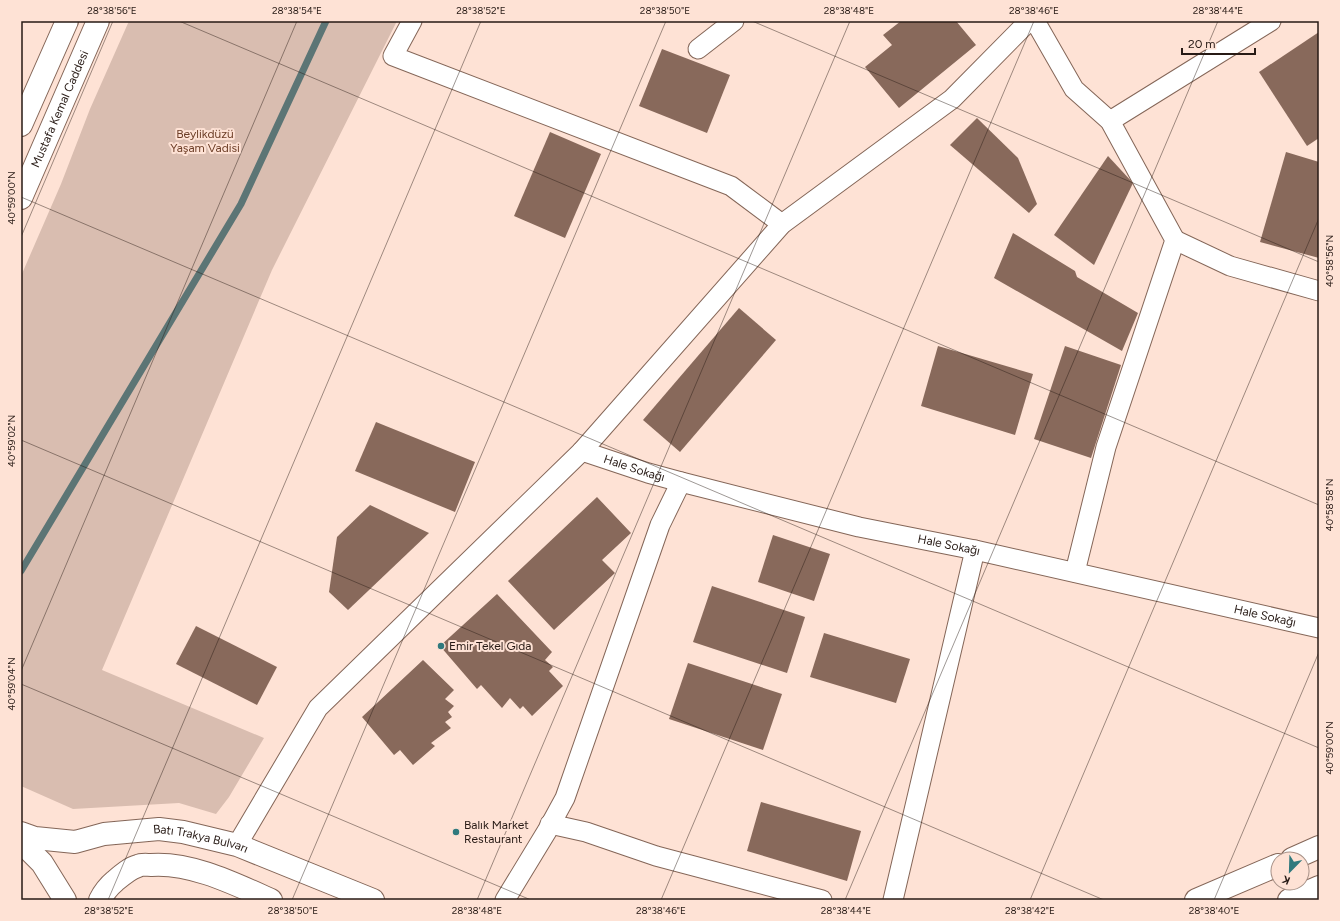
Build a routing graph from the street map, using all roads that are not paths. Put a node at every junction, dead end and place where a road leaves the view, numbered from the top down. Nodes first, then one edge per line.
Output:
1 (67, 21) edge
2 (98, 21) edge
3 (412, 21) edge
4 (734, 21) edge
5 (1029, 21) edge
6 (1035, 21) edge
7 (1271, 21) edge
8 (698, 50) dead end
9 (1110, 121) junction
10 (21, 125) edge
11 (21, 198) edge
12 (782, 224) junction
13 (1175, 240) junction
14 (1319, 291) edge
15 (582, 451) junction
16 (681, 482) junction
17 (975, 550) junction
18 (1075, 572) junction
19 (1319, 628) edge
20 (550, 824) junction
21 (21, 833) edge
22 (21, 842) edge
23 (237, 845) junction
24 (1270, 868) edge
25 (1319, 887) edge
26 (65, 900) edge
27 (100, 900) edge
28 (271, 900) edge
29 (373, 900) edge
30 (505, 900) edge
31 (822, 900) edge
32 (893, 900) edge
33 (1196, 900) edge
34 (1289, 900) edge

1 - 10 main road
2 - 11 main road, Mustafa Kemal Caddesi
3 - 12 street
4 - 8 street
5 - 12 street
6 - 9 street
7 - 9 street
9 - 13 street
12 - 15 street
13 - 14 street
13 - 18 street
15 - 16 street, Hale Sokağı
15 - 23 street
16 - 17 street, Hale Sokağı
16 - 20 street
17 - 18 street, Hale Sokağı
17 - 32 street
18 - 19 street, Hale Sokağı
20 - 30 street
20 - 31 street
21 - 23 main road, Batı Trakya Bulvarı
22 - 26 main road
23 - 29 main road, Batı Trakya Bulvarı
24 - 33 main road
25 - 34 main road
27 - 28 main road

